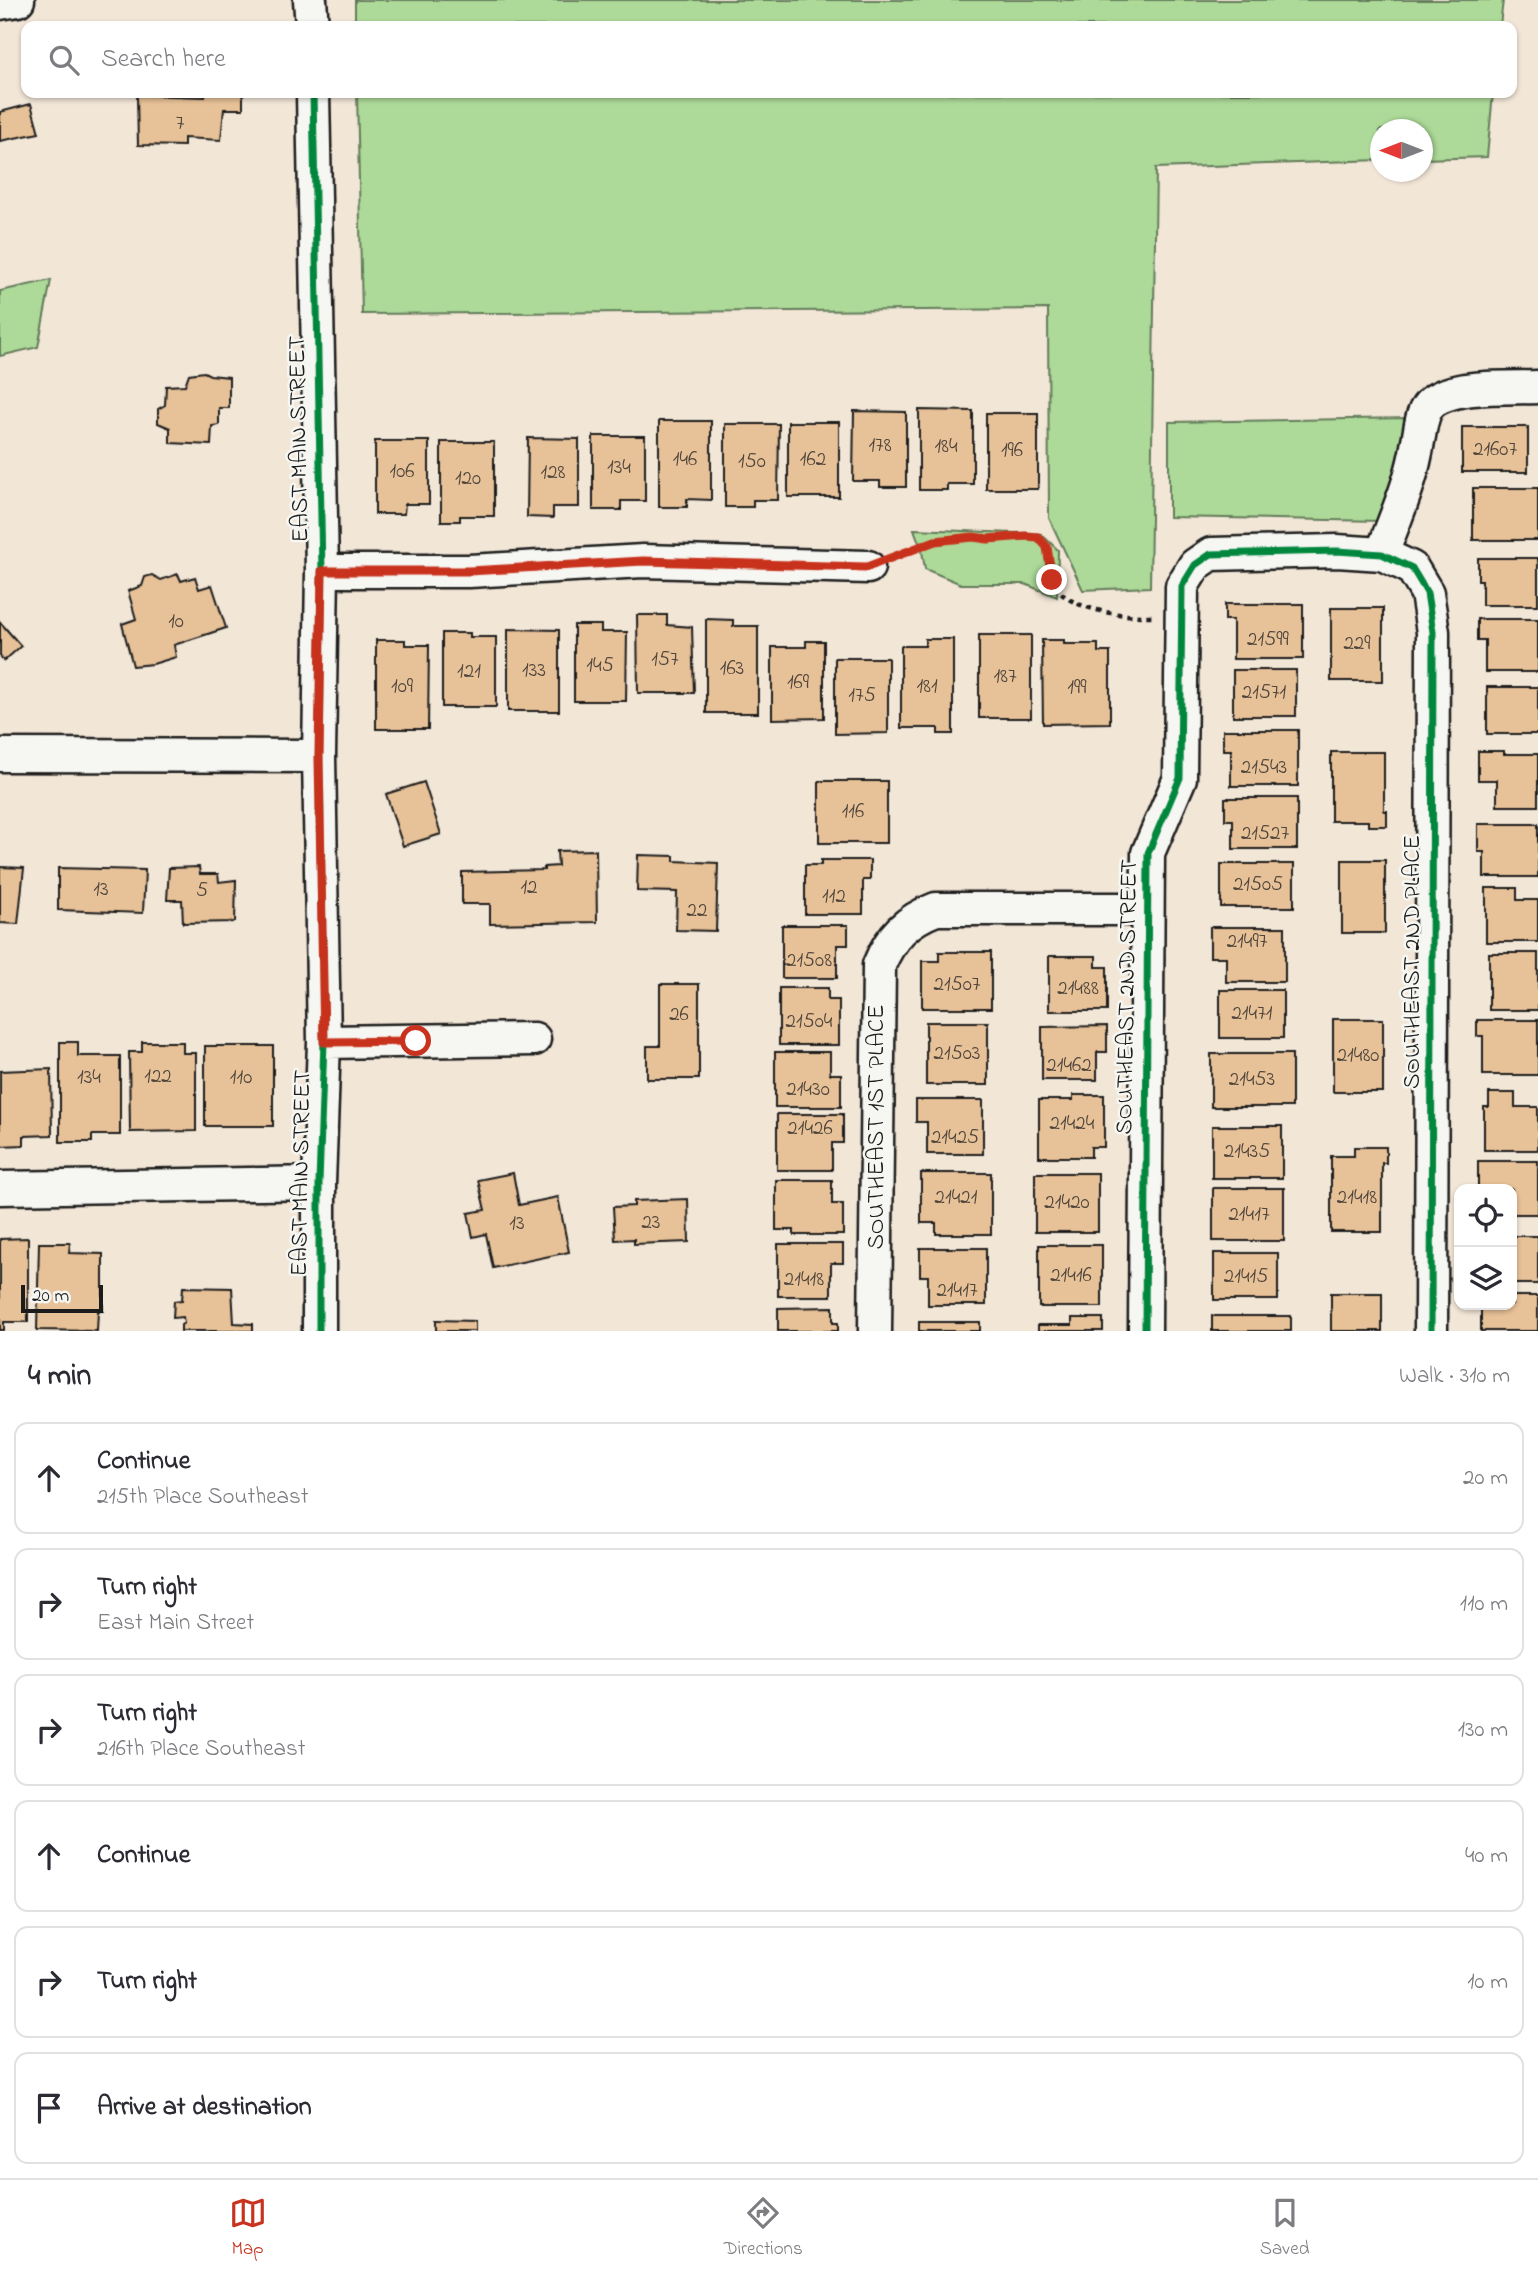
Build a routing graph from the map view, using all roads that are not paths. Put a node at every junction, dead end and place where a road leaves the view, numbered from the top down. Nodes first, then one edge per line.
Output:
1 (18, 0) edge
2 (310, 0) edge
3 (0, 3) edge
4 (312, 21) edge
5 (313, 98) edge
6 (1538, 387) edge
7 (1382, 554) junction
8 (867, 567) road end
9 (322, 571) junction
10 (0, 755) edge
11 (319, 756) junction
12 (1146, 908) junction
13 (534, 1039) dead end
14 (324, 1042) junction
15 (319, 1183) junction
16 (0, 1188) edge
17 (319, 1331) edge
18 (876, 1331) edge
19 (1145, 1331) edge
20 (1430, 1331) edge

1 - 3 street
2 - 4 street
5 - 9 street, EAST MAIN STREET
6 - 7 street
7 - 12 street, SOUTHEAST 2ND STREET
7 - 20 street, SOUTHEAST 2ND PLACE
8 - 9 street
9 - 11 street, EAST MAIN STREET
10 - 11 street
11 - 14 street, EAST MAIN STREET
12 - 18 street, SOUTHEAST 1ST PLACE
12 - 19 street, SOUTHEAST 2ND STREET
13 - 14 street
14 - 15 street, EAST MAIN STREET
15 - 16 street
15 - 17 street, EAST MAIN STREET

